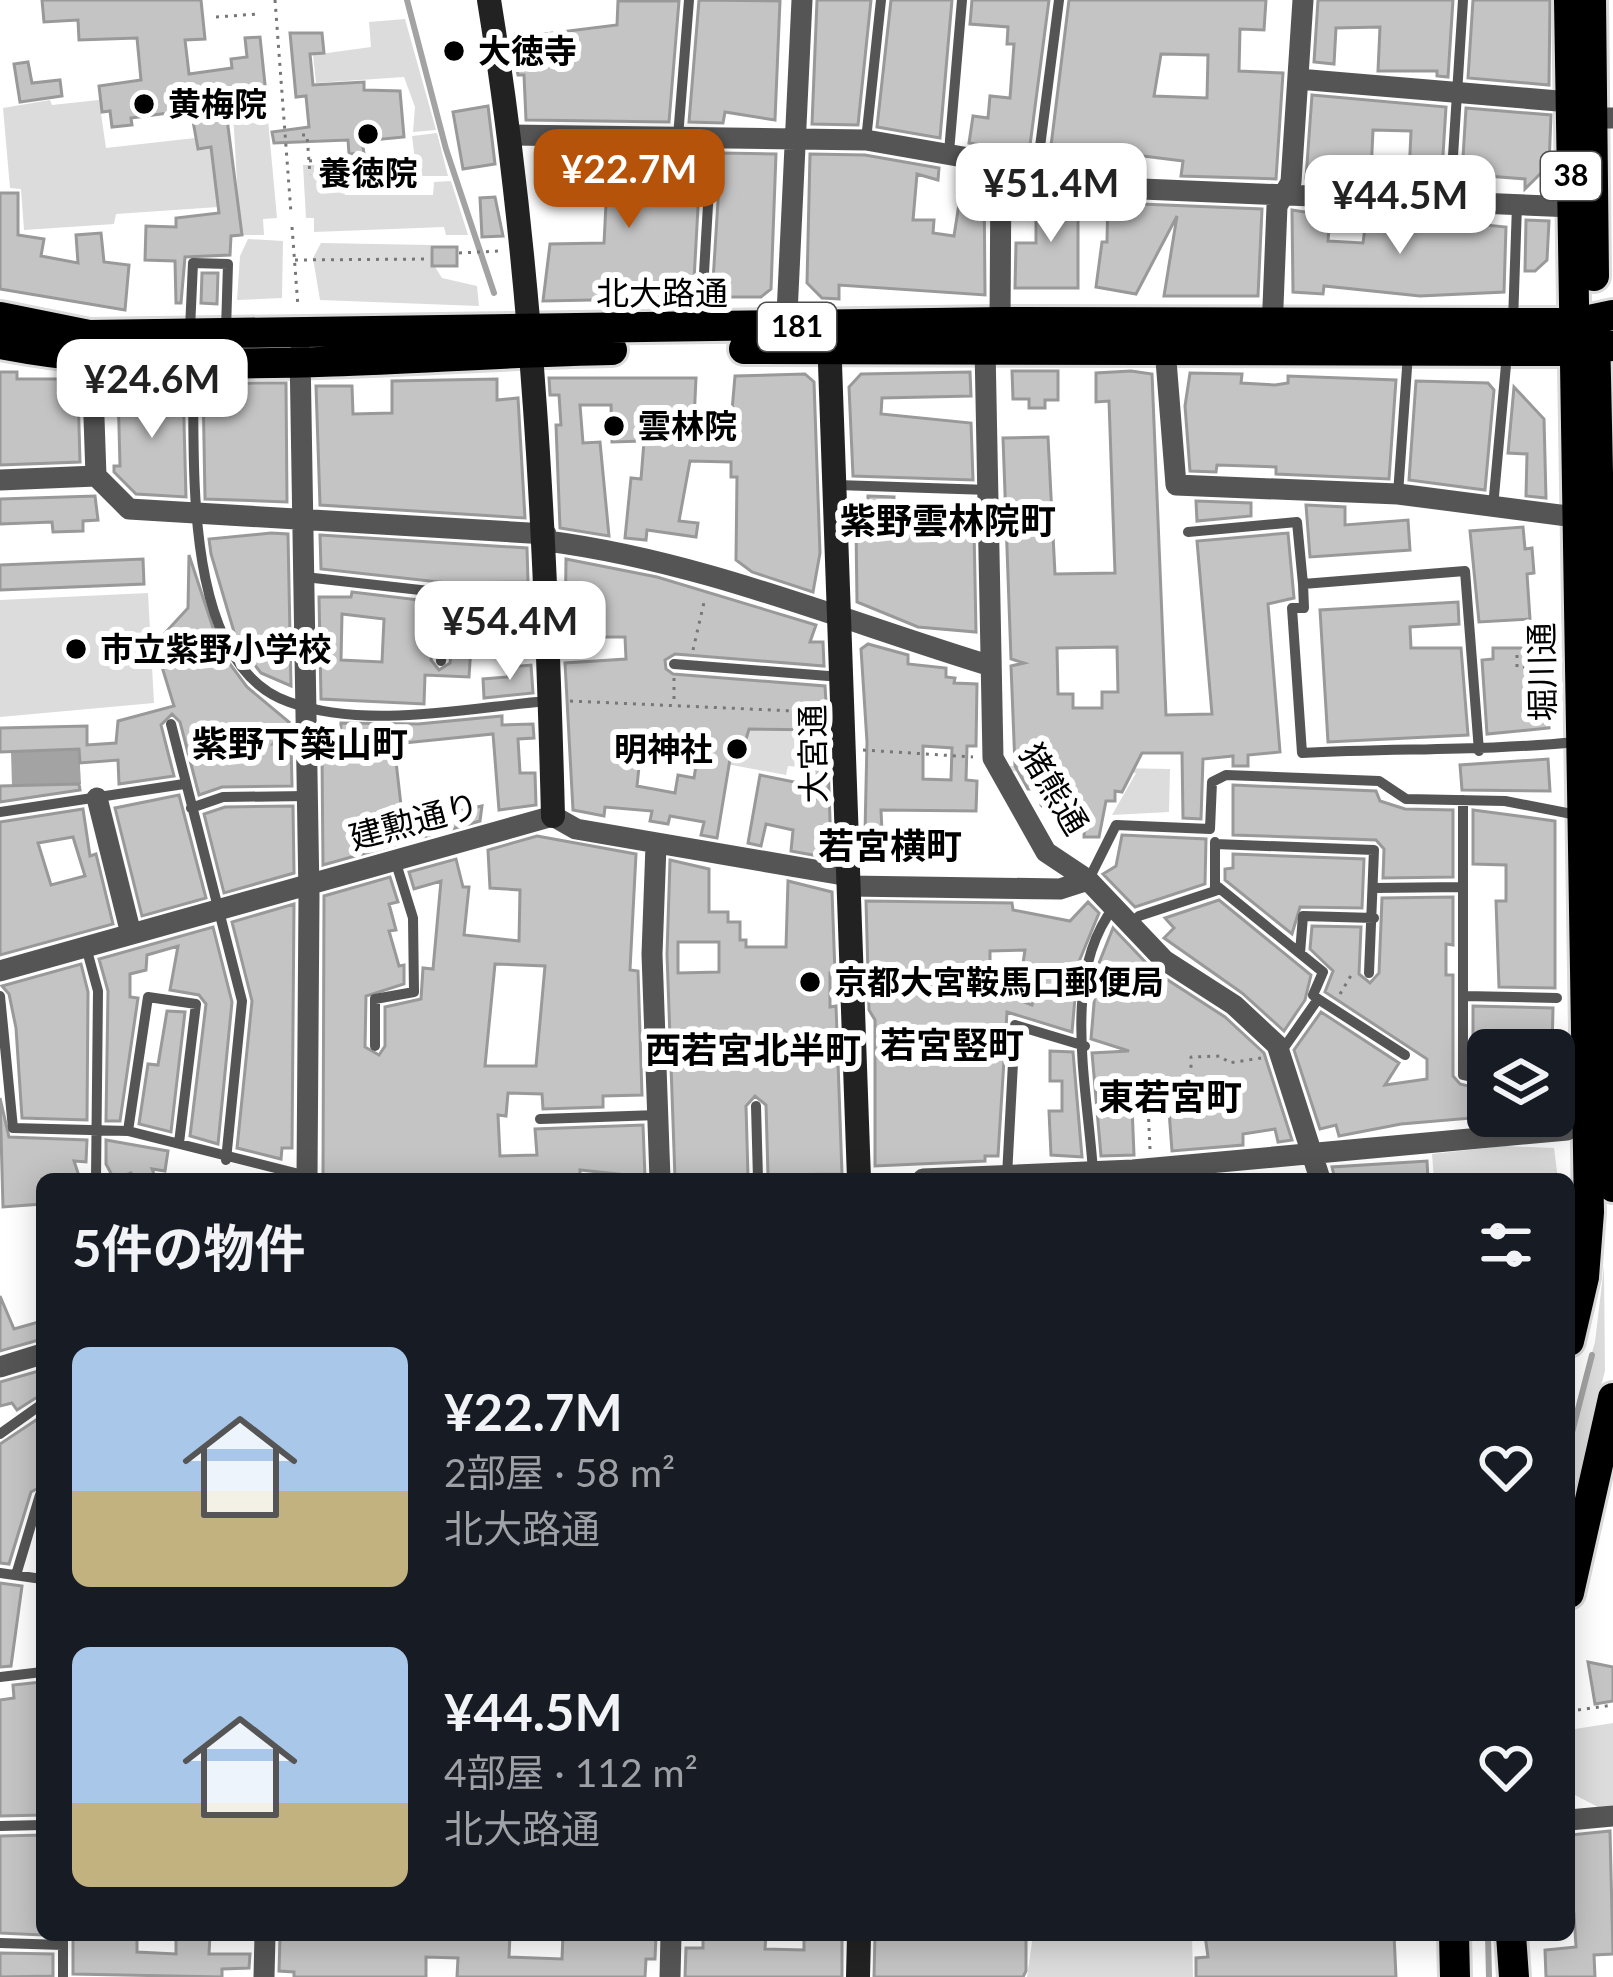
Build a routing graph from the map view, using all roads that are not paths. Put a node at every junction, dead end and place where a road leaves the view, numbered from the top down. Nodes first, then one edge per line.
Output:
1 (489, 0) edge
2 (689, 0) edge
3 (802, 0) edge
4 (881, 0) edge
5 (962, 0) edge
6 (1059, 0) edge
7 (1303, 0) edge
8 (1463, 0) edge
9 (1568, 0) edge
10 (1591, 1) edge
11 (1613, 1) edge
12 (1298, 79) junction
13 (1457, 92) junction
14 (1592, 112) edge
15 (511, 135) junction
16 (677, 137) junction
17 (712, 137) junction
18 (796, 138) junction
19 (866, 140) junction
20 (949, 152) junction
21 (1001, 166) junction
22 (1037, 170) joint
23 (1072, 177) dead end
24 (1142, 189) joint
25 (1282, 197) junction
26 (1450, 202) junction
27 (1517, 205) junction
28 (1572, 207) junction
29 (702, 307) dead end
30 (0, 317) edge
31 (226, 333) junction
32 (300, 333) junction
33 (992, 334) junction
34 (1594, 334) edge
35 (1272, 336) junction
36 (829, 337) junction
37 (1510, 337) junction
38 (786, 338) junction
39 (528, 342) junction
40 (0, 344) edge
41 (191, 347) junction
42 (1165, 348) junction
43 (1408, 350) junction
44 (92, 360) junction
45 (96, 476) junction
46 (0, 480) edge
47 (837, 485) junction
48 (988, 490) junction
49 (1398, 494) junction
50 (1493, 507) junction
51 (1596, 508) edge
52 (197, 513) junction
53 (305, 520) junction
54 (1188, 532) dead end
55 (546, 538) junction
56 (305, 577) junction
57 (1303, 584) junction
58 (548, 592) junction
59 (446, 593) junction
60 (841, 620) junction
61 (441, 661) dead end
62 (674, 664) road end
63 (991, 666) junction
64 (1587, 674) edge
65 (844, 677) junction
66 (550, 700) junction
67 (306, 706) junction
68 (809, 712) road end
69 (845, 712) junction
70 (171, 724) dead end
71 (1579, 742) junction
72 (1479, 751) junction
73 (184, 784) junction
74 (307, 796) junction
75 (97, 799) junction
76 (1463, 800) junction
77 (191, 808) junction
78 (0, 812) edge
79 (554, 816) junction
80 (1600, 818) edge
81 (1210, 829) junction
82 (656, 844) junction
83 (1215, 844) junction
84 (395, 860) junction
85 (1088, 880) junction
86 (849, 881) junction
87 (308, 884) junction
88 (1218, 887) junction
89 (1463, 887) junction
90 (1374, 888) junction
91 (1114, 907) junction
92 (218, 910) junction
93 (1374, 918) junction
94 (1131, 924) junction
95 (131, 934) junction
96 (86, 947) junction
97 (1300, 953) junction
98 (0, 971) edge
99 (1369, 974) road end
100 (0, 996) edge
101 (1464, 996) junction
102 (1557, 998) dead end
103 (1318, 999) junction
104 (375, 1046) dead end
105 (1085, 1046) junction
106 (1281, 1052) junction
107 (1405, 1055) dead end
108 (1467, 1076) edge
109 (756, 1106) dead end
110 (1575, 1109) edge
111 (658, 1115) junction
112 (540, 1119) dead end
113 (1606, 1123) edge
114 (93, 1129) junction
115 (128, 1130) junction
116 (179, 1143) junction
117 (1316, 1154) junction
118 (226, 1160) junction
119 (1204, 1172) edge
120 (96, 1173) edge
121 (284, 1173) edge
122 (307, 1173) edge
123 (660, 1173) edge
124 (758, 1173) edge
125 (859, 1173) edge
126 (1007, 1173) edge
127 (1093, 1173) joint
128 (1139, 1173) edge
129 (1319, 1173) edge
130 (1613, 1187) edge
131 (1575, 1293) edge
132 (36, 1356) edge
133 (0, 1366) edge
134 (1613, 1398) edge
135 (36, 1408) edge
136 (0, 1434) edge
137 (36, 1508) edge
138 (1576, 1536) edge
139 (0, 1573) edge
140 (16, 1575) junction
141 (36, 1578) edge
142 (36, 1673) edge
143 (0, 1677) edge
144 (1613, 1816) edge
145 (1575, 1819) edge
146 (36, 1825) edge
147 (0, 1826) edge
148 (42, 1941) edge
149 (63, 1941) edge
150 (265, 1941) edge
151 (671, 1941) edge
152 (859, 1941) edge
153 (1454, 1941) edge
154 (1511, 1941) edge
155 (0, 1943) edge
156 (63, 1977) edge
157 (264, 1977) edge
158 (670, 1977) edge
159 (858, 1977) edge
160 (1455, 1977) edge
161 (1514, 1977) edge

1 - 15 street
2 - 16 lane
3 - 18 street
4 - 19 lane
5 - 20 lane
6 - 22 lane
7 - 12 street
8 - 13 lane
9 - 14 main road, 堀川通 / 38
10 - 11 street
10 - 14 main road, 堀川通 / 38
12 - 13 street
12 - 25 street
13 - 14 street
13 - 26 lane
14 - 28 main road, 堀川通 / 38
14 - 34 main road, 堀川通 / 38
15 - 16 street
15 - 39 street
16 - 17 street
17 - 18 street
17 - 29 lane
18 - 19 street
18 - 38 street
19 - 20 street
20 - 21 street
21 - 22 street
21 - 33 street, 猪熊通
23 - 24 lane
24 - 25 street
25 - 26 street
25 - 35 street
26 - 27 street
27 - 28 street
27 - 37 lane
28 - 34 main road, 堀川通 / 38
30 - 41 main road, 北大路通 / 181
31 - 32 main road, 北大路通 / 181
31 - 41 main road, 北大路通 / 181
31 - 41 lane
32 - 39 main road, 北大路通 / 181
32 - 41 main road, 北大路通 / 181
32 - 53 street
33 - 35 main road, 北大路通 / 181
33 - 36 main road, 北大路通 / 181
33 - 42 main road, 北大路通 / 181
33 - 48 street, 猪熊通
34 - 37 main road, 北大路通 / 181
34 - 51 main road, 堀川通 / 38
35 - 37 main road, 北大路通 / 181
35 - 42 main road, 北大路通 / 181
35 - 43 main road, 北大路通 / 181
36 - 38 main road, 北大路通 / 181
36 - 47 street, 大宮通
37 - 43 main road, 北大路通 / 181
37 - 50 lane
38 - 39 main road, 北大路通 / 181
39 - 55 street
40 - 44 main road, 北大路通 / 181
41 - 44 main road, 北大路通 / 181
41 - 52 lane
42 - 49 street
43 - 49 lane
44 - 45 street
45 - 46 street
45 - 52 street
47 - 48 lane
47 - 60 street, 大宮通
48 - 63 street, 猪熊通
49 - 50 street
50 - 51 street
51 - 64 main road, 堀川通 / 38
52 - 53 street
52 - 67 lane
53 - 55 street
53 - 56 street
54 - 57 lane
55 - 58 street
55 - 60 street
56 - 59 lane
56 - 67 street
57 - 72 lane
57 - 72 lane
58 - 59 lane
58 - 66 street
59 - 61 lane
60 - 63 street
60 - 65 street, 大宮通
62 - 65 lane
63 - 85 street, 猪熊通
64 - 71 main road, 堀川通 / 38
64 - 80 main road, 堀川通 / 38
65 - 69 street, 大宮通
66 - 67 lane
66 - 79 street
67 - 74 street
68 - 69 lane
69 - 86 street, 大宮通
70 - 73 lane
71 - 72 lane
71 - 80 main road, 堀川通 / 38
73 - 75 lane
73 - 77 lane
74 - 77 lane
74 - 87 street
75 - 78 lane
75 - 95 street
76 - 80 lane
76 - 81 lane
76 - 89 lane
77 - 92 lane
79 - 82 street
79 - 84 street, 建勲通り
80 - 113 main road, 堀川通 / 38
81 - 83 lane
81 - 85 lane
82 - 86 street
82 - 111 street
83 - 88 lane
83 - 90 lane
84 - 87 street, 建勲通り
84 - 104 lane
85 - 86 street
85 - 91 street, 猪熊通
86 - 125 street, 大宮通
87 - 92 street, 建勲通り
87 - 122 street
88 - 94 lane
88 - 97 lane
89 - 90 lane
89 - 101 lane
90 - 93 lane
91 - 94 street, 猪熊通
91 - 105 lane
92 - 95 street, 建勲通り
92 - 118 lane
93 - 97 lane
93 - 99 lane
94 - 106 street, 猪熊通
95 - 96 street, 建勲通り
96 - 98 street, 建勲通り
96 - 114 lane
97 - 103 lane
100 - 114 lane
101 - 102 lane
101 - 108 lane
103 - 106 lane
103 - 107 lane
105 - 126 lane
105 - 127 lane
106 - 117 street, 猪熊通
109 - 124 lane
110 - 113 lane
111 - 112 lane
111 - 123 street
113 - 117 street
113 - 130 main road, 堀川通 / 38
113 - 131 main road, 堀川通 / 38
114 - 115 lane
114 - 120 lane
115 - 116 lane
115 - 116 lane
116 - 118 lane
117 - 119 street
117 - 129 street, 猪熊通
118 - 121 lane
119 - 128 street
127 - 128 street
132 - 133 street
134 - 138 main road
135 - 136 lane
137 - 140 lane
139 - 140 lane
140 - 141 lane
142 - 143 lane
144 - 145 street
146 - 147 lane
148 - 155 lane
149 - 156 lane
150 - 157 street
151 - 158 street
152 - 159 street
153 - 160 main road
154 - 161 main road

